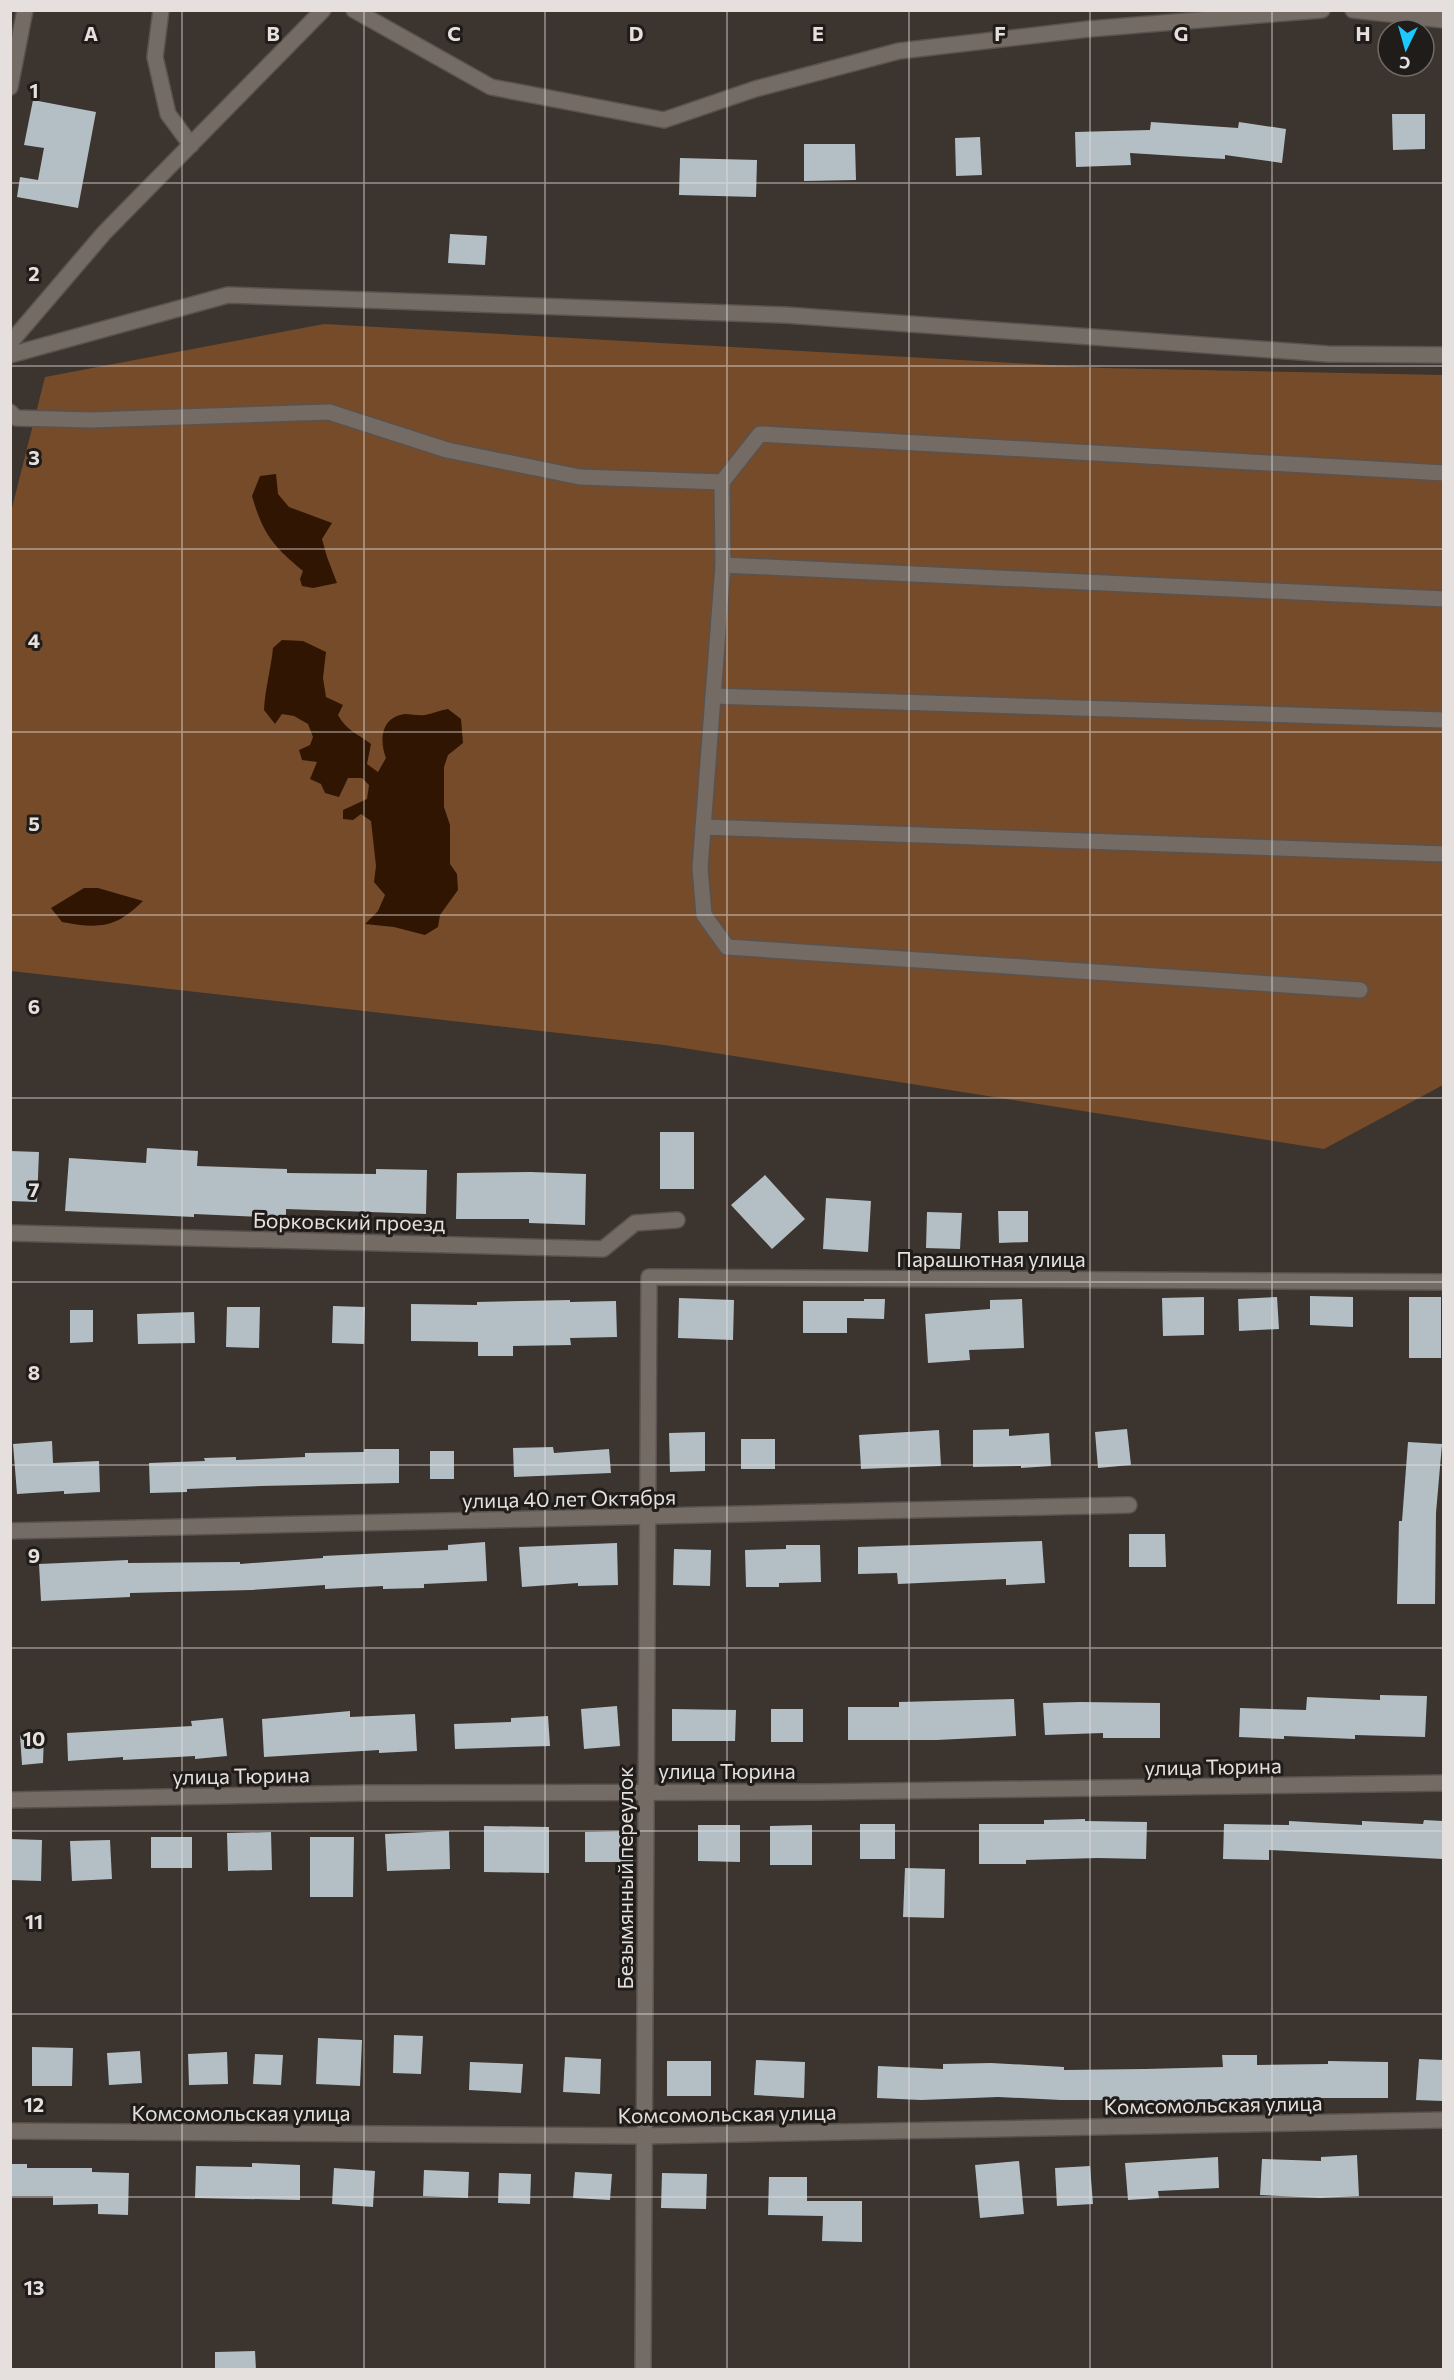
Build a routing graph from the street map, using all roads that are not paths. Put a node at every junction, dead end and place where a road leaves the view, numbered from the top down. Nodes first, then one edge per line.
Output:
1 (25, 10) edge
2 (161, 10) edge
3 (322, 10) edge
4 (354, 10) edge
5 (1322, 10) edge
6 (1353, 10) edge
7 (1443, 20) edge
8 (10, 87) edge
9 (191, 145) junction
10 (10, 343) edge
11 (10, 355) edge
12 (1443, 355) edge
13 (10, 412) edge
14 (1443, 472) edge
15 (722, 482) junction
16 (723, 565) junction
17 (1443, 599) edge
18 (713, 696) junction
19 (1443, 720) edge
20 (703, 827) junction
21 (1443, 854) edge
22 (1360, 990) dead end
23 (677, 1220) dead end
24 (10, 1233) edge
25 (1443, 1282) edge
26 (649, 1388) joint
27 (1129, 1505) dead end
28 (647, 1517) junction
29 (10, 1532) edge
30 (1443, 1783) edge
31 (645, 1791) junction
32 (10, 1800) edge
33 (1443, 2120) edge
34 (10, 2131) edge
35 (642, 2136) junction
36 (643, 2370) edge

1 - 8 street
2 - 9 street
3 - 9 street
4 - 5 street
6 - 7 street
9 - 10 street
11 - 12 street
13 - 15 street
14 - 15 street
15 - 16 street
16 - 17 street
16 - 18 street
18 - 19 street
18 - 20 street
20 - 21 street
20 - 22 street
23 - 24 street, Борковский проезд
25 - 26 street, Парашютная улица
26 - 28 street, Безымянный переулок
27 - 28 street, улица 40 лет Октября
28 - 29 street, улица 40 лет Октября
28 - 31 street, Безымянный переулок
30 - 31 street, улица Тюрина
31 - 32 street, улица Тюрина
31 - 35 street, Безымянный переулок
33 - 35 street, Комсомольская улица
34 - 35 street, Комсомольская улица
35 - 36 street, Безымянный переулок

